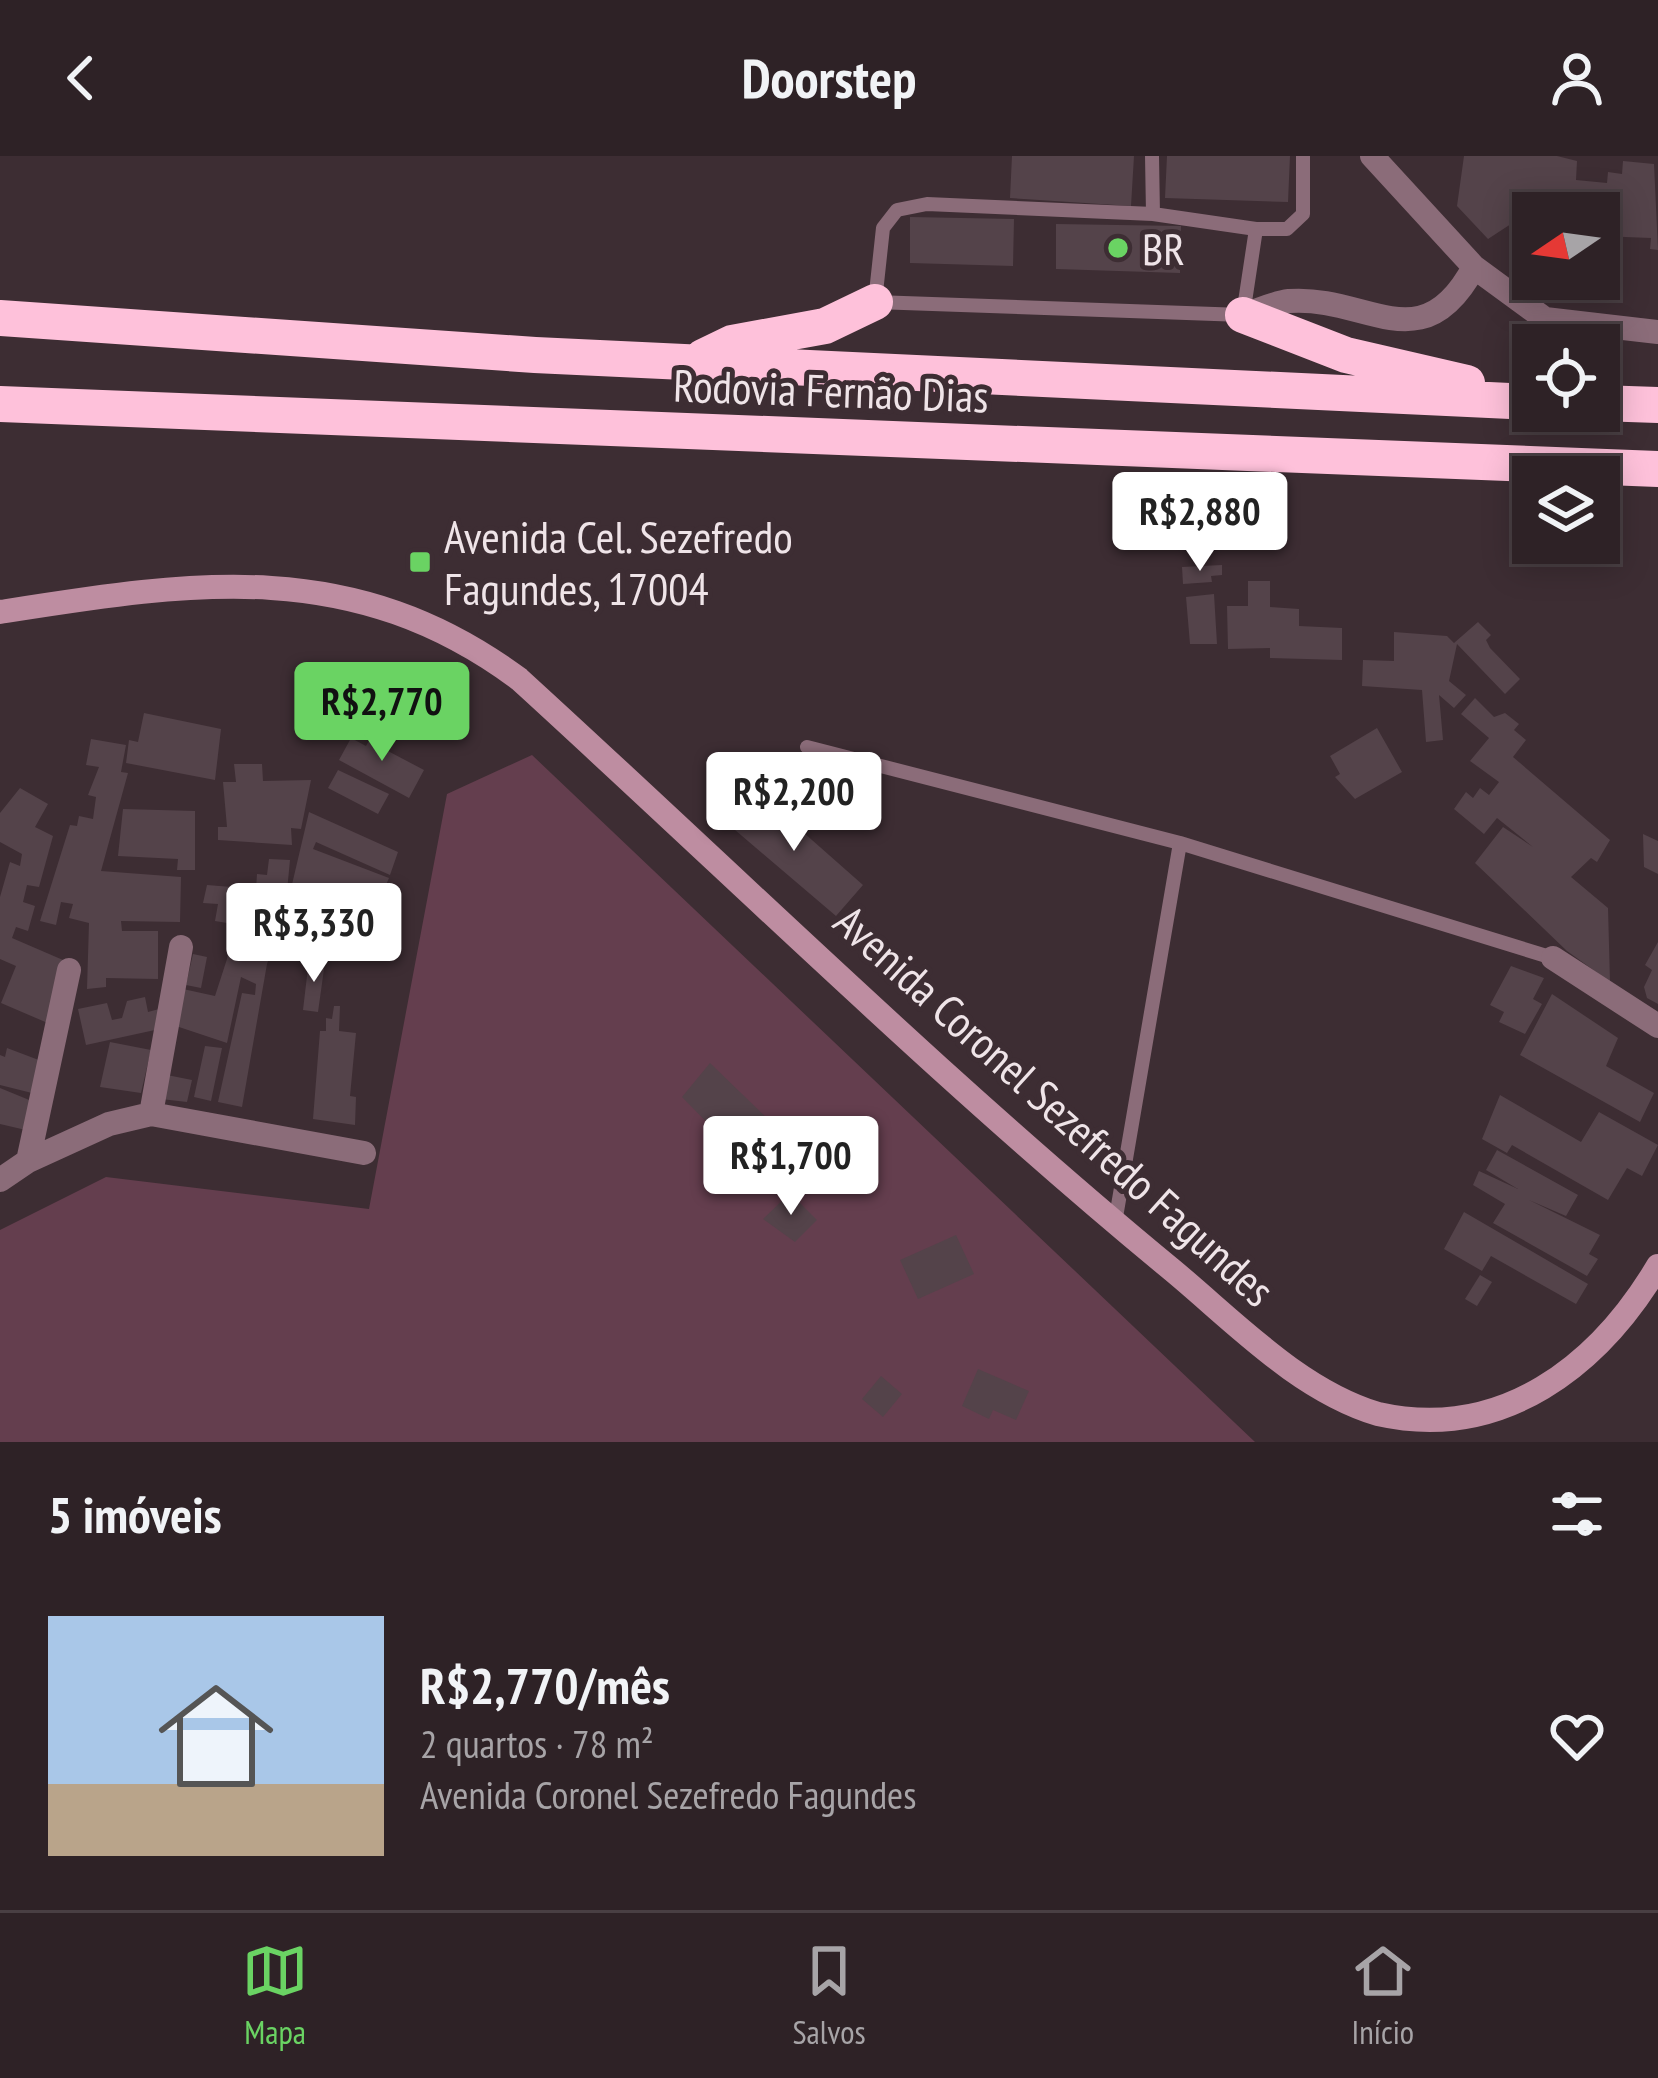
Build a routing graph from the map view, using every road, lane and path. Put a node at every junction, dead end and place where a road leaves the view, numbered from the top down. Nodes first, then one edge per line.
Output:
1 (1152, 156) edge
2 (1303, 156) edge
3 (1372, 156) edge
4 (1153, 214) junction
5 (1256, 229) junction
6 (1474, 266) junction
7 (875, 302) junction
8 (1243, 315) junction
9 (0, 318) edge
10 (1658, 332) edge
11 (692, 363) junction
12 (1512, 397) edge
13 (1512, 400) edge
14 (0, 404) edge
15 (1620, 404) edge
16 (1658, 405) edge
17 (1658, 470) edge
18 (0, 612) edge
19 (807, 747) dead end
20 (1180, 843) junction
21 (182, 947) dead end
22 (1553, 958) joint
23 (69, 970) dead end
24 (1658, 1026) edge
25 (151, 1114) junction
26 (364, 1153) dead end
27 (28, 1161) junction
28 (0, 1180) edge
29 (1115, 1223) junction
30 (1658, 1265) edge

1 - 4 lane
2 - 5 lane
3 - 6 street
4 - 5 lane
4 - 7 lane
5 - 8 lane
6 - 8 street
6 - 10 street
7 - 8 lane
7 - 11 highway
8 - 12 highway
9 - 11 highway, Rodovia Fernão Dias
11 - 13 highway, Rodovia Fernão Dias
14 - 17 highway, Rodovia Fernão Dias
15 - 16 highway
18 - 29 main road, Avenida Coronel Sezefredo Fagundes
19 - 20 lane
20 - 22 lane
20 - 29 lane
21 - 25 street
22 - 24 street
23 - 27 street
25 - 26 street
25 - 27 street
27 - 28 street
29 - 30 main road, Avenida Coronel Sezefredo Fagundes

